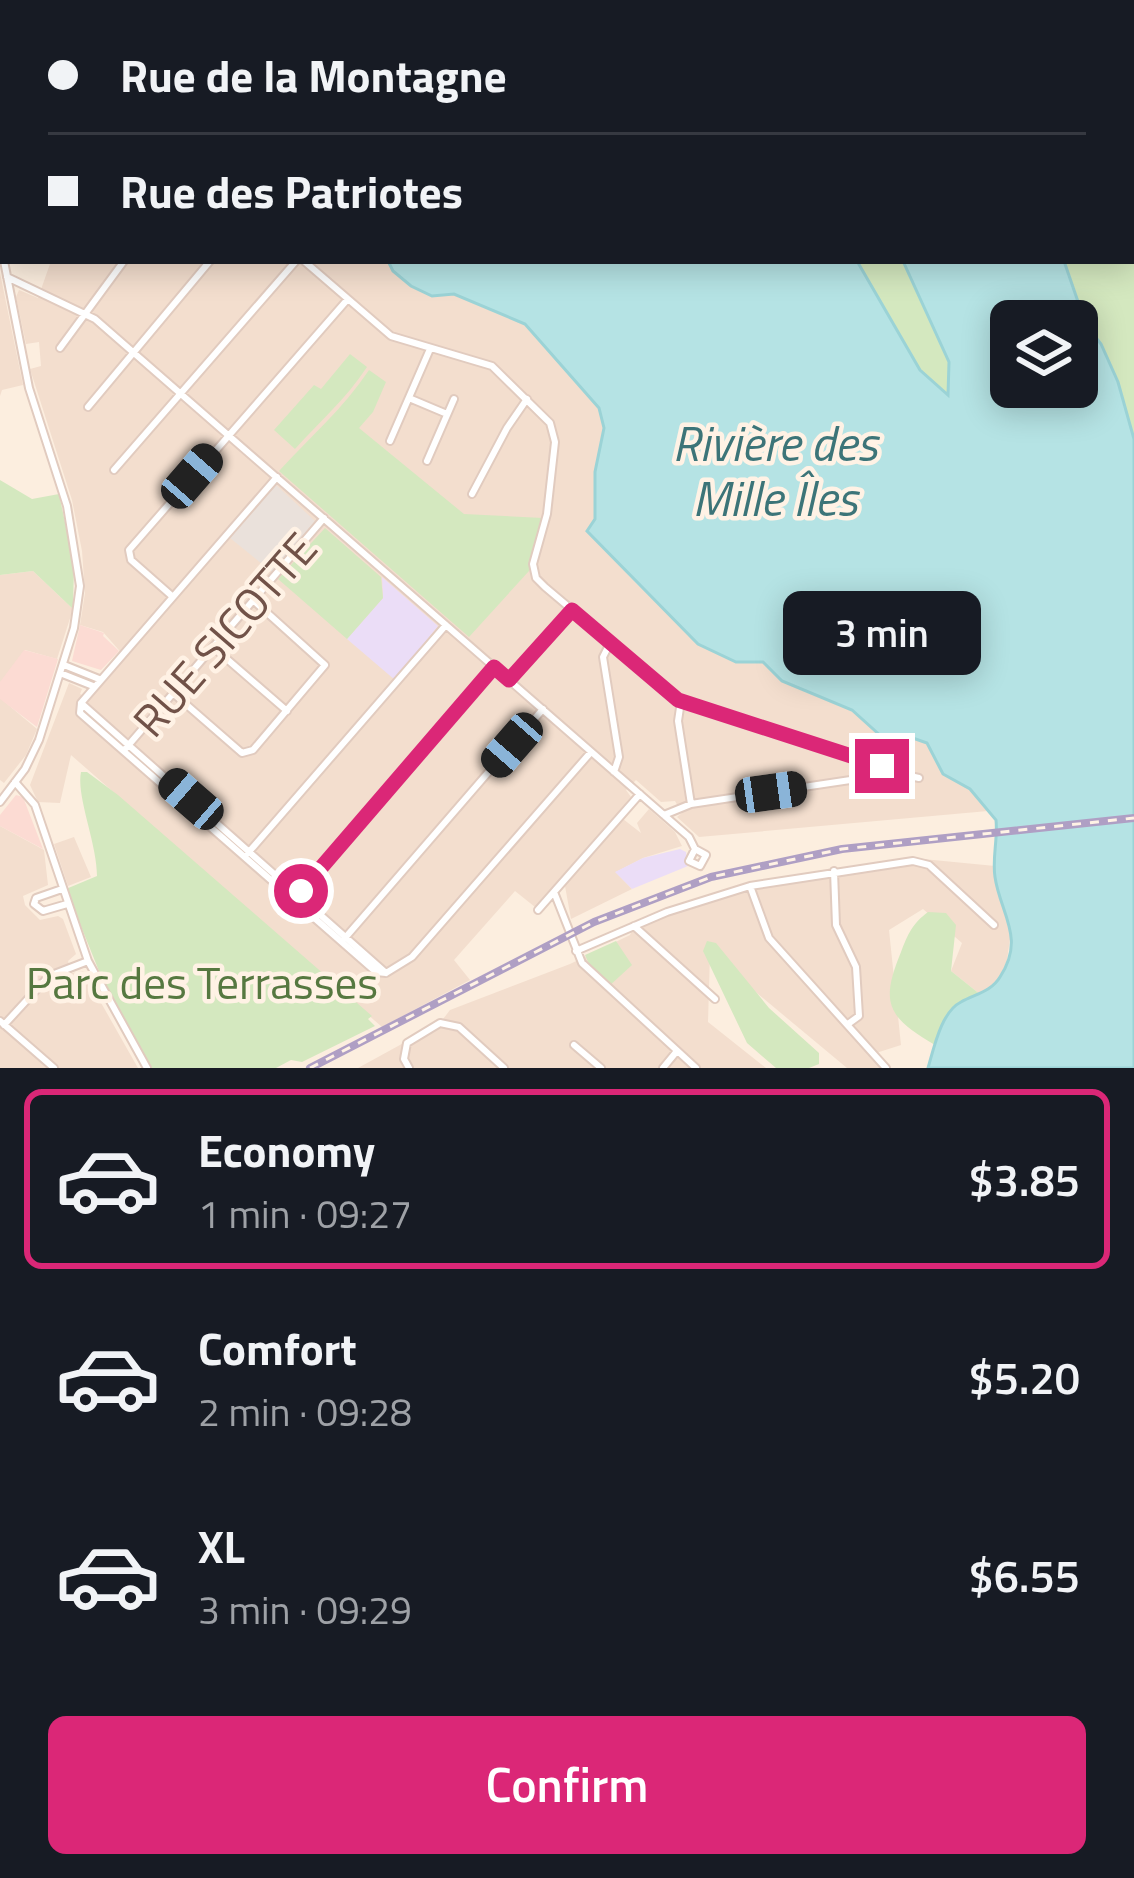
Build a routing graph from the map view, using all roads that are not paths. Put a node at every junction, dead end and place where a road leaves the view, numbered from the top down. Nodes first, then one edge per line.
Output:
1 (5, 264) edge
2 (122, 264) edge
3 (207, 264) edge
4 (297, 264) edge
5 (304, 264) edge
6 (7, 277) junction
7 (347, 300) junction
8 (86, 312) junction
9 (60, 348) dead end
10 (430, 349) junction
11 (133, 352) junction
12 (180, 393) junction
13 (409, 398) junction
14 (454, 399) dead end
15 (527, 399) junction
16 (88, 407) dead end
17 (448, 414) junction
18 (228, 434) junction
19 (390, 441) dead end
20 (427, 461) dead end
21 (114, 470) dead end
22 (277, 477) junction
23 (472, 494) dead end
24 (324, 518) junction
25 (172, 597) junction
26 (254, 600) junction
27 (572, 610) junction
28 (446, 625) junction
29 (610, 643) junction
30 (213, 646) junction
31 (494, 667) junction
32 (62, 669) junction
33 (509, 680) junction
34 (96, 682) junction
35 (173, 693) junction
36 (681, 701) junction
37 (543, 709) junction
38 (287, 711) junction
39 (126, 748) junction
40 (591, 752) junction
41 (614, 772) junction
42 (891, 774) junction
43 (919, 778) dead end
44 (15, 782) junction
45 (640, 794) junction
46 (0, 802) edge
47 (691, 804) junction
48 (664, 815) junction
49 (695, 849) dead end
50 (247, 854) junction
51 (834, 871) junction
52 (749, 886) junction
53 (62, 889) junction
54 (554, 892) junction
55 (296, 897) junction
56 (67, 904) junction
57 (538, 910) dead end
58 (994, 925) dead end
59 (634, 926) junction
60 (344, 939) junction
61 (576, 951) junction
62 (88, 961) junction
63 (715, 999) dead end
64 (2, 1023) edge
65 (848, 1024) junction
66 (574, 1045) dead end
67 (677, 1051) junction
68 (54, 1068) edge
69 (147, 1068) edge
70 (409, 1068) edge
71 (504, 1068) edge
72 (601, 1068) edge
73 (663, 1068) edge
74 (696, 1068) edge
75 (886, 1068) edge

1 - 6 street
2 - 8 street
3 - 11 street
4 - 12 street
5 - 7 street
6 - 8 street
6 - 32 street
7 - 10 street
7 - 18 street
8 - 9 street
8 - 11 street
10 - 13 street
10 - 15 street
11 - 12 street
11 - 16 street
12 - 18 street
12 - 21 street
13 - 17 street
13 - 19 street
14 - 17 street
15 - 23 street
15 - 27 street
17 - 20 street
18 - 22 street
18 - 25 street
22 - 24 street
22 - 25 street
24 - 26 street, RUE SICOTTE
24 - 28 street
25 - 34 street
26 - 30 street, RUE SICOTTE
26 - 38 street
27 - 29 street
27 - 33 street
28 - 31 street
28 - 50 street
29 - 36 street
29 - 41 street
30 - 35 street, RUE SICOTTE
30 - 38 street
31 - 33 street
31 - 55 street
32 - 34 street
32 - 44 street
33 - 37 street
34 - 39 street
35 - 38 street
35 - 39 street, RUE SICOTTE
36 - 42 street
36 - 47 street
37 - 40 street
37 - 60 street
39 - 50 street
40 - 41 street
40 - 60 street
41 - 45 street
42 - 43 street
42 - 47 street
44 - 46 street
44 - 53 street
45 - 48 street
45 - 54 street
47 - 48 street
48 - 49 street
50 - 55 street
51 - 52 street
51 - 58 street
51 - 65 street
52 - 59 street
52 - 65 street
53 - 56 street
53 - 56 street
54 - 57 street
54 - 61 street
55 - 60 street
56 - 62 street
59 - 61 street
59 - 63 street
61 - 67 street
62 - 64 street
62 - 69 street
64 - 68 street
65 - 75 street
66 - 72 street
67 - 73 street
67 - 74 street
70 - 71 street

